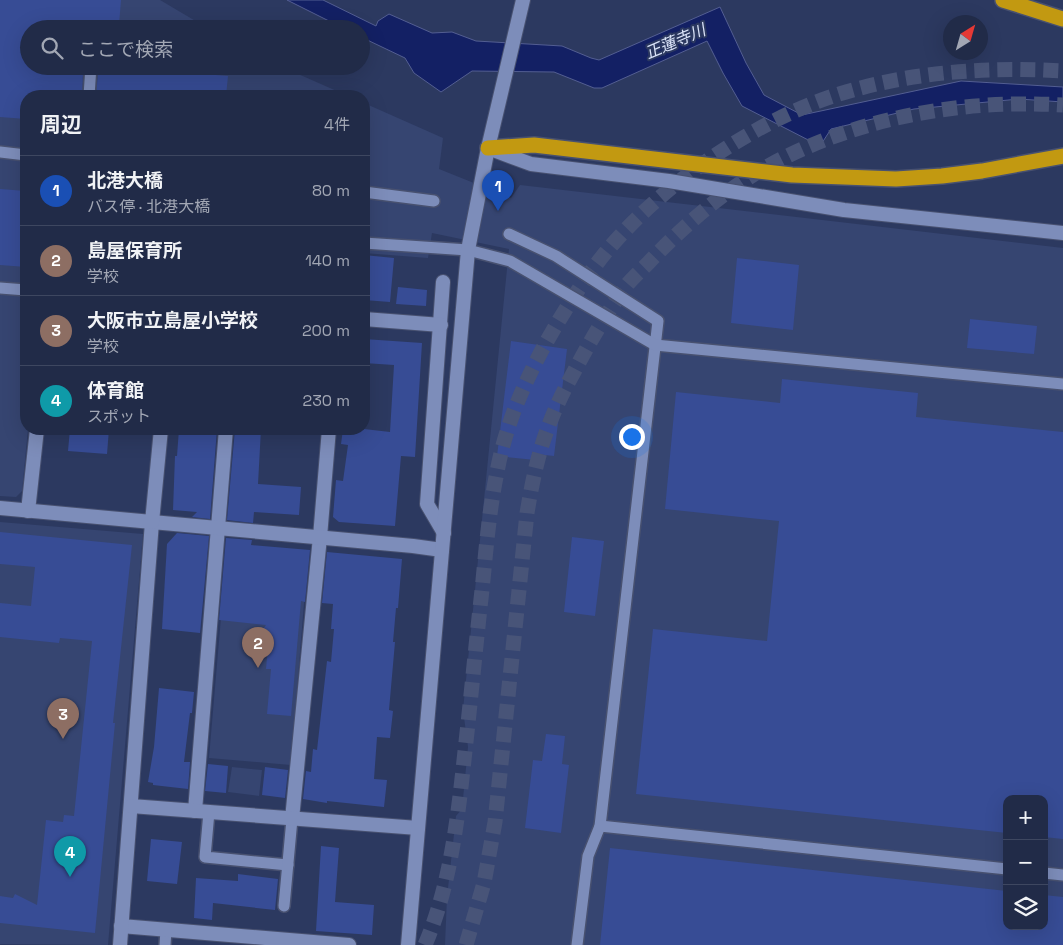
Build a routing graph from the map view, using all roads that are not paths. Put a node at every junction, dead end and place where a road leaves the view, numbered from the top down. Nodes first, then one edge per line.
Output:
1 (523, 0) edge
2 (1003, 0) edge
3 (1063, 19) edge
4 (90, 75) edge
5 (89, 90) edge
6 (488, 148) junction
7 (0, 152) edge
8 (20, 154) edge
9 (1063, 156) edge
10 (370, 193) edge
11 (434, 201) dead end
12 (1063, 233) edge
13 (510, 234) dead end
14 (370, 243) edge
15 (468, 250) junction
16 (443, 282) dead end
17 (0, 288) edge
18 (20, 290) edge
19 (370, 319) edge
20 (441, 325) junction
21 (655, 344) junction
22 (1063, 384) edge
23 (35, 435) edge
24 (160, 435) edge
25 (225, 435) edge
26 (328, 435) edge
27 (0, 508) edge
28 (28, 511) junction
29 (152, 522) junction
30 (217, 528) junction
31 (444, 534) junction
32 (320, 537) junction
33 (442, 550) junction
34 (131, 806) junction
35 (202, 811) junction
36 (292, 818) junction
37 (600, 826) junction
38 (418, 828) junction
39 (288, 865) junction
40 (1003, 869) edge
41 (1048, 873) edge
42 (1063, 875) edge
43 (284, 906) dead end
44 (121, 926) junction
45 (166, 930) junction
46 (291, 943) edge
47 (120, 945) edge
48 (165, 945) edge
49 (349, 945) edge
50 (408, 945) edge
51 (577, 945) edge

1 - 6 street
2 - 3 highway
4 - 5 lane
6 - 9 highway
6 - 12 street
6 - 15 street
7 - 8 lane
10 - 11 lane
13 - 21 lane
14 - 15 lane
15 - 21 lane
15 - 31 street
16 - 20 street
17 - 18 lane
19 - 20 street
20 - 31 street
21 - 22 lane
21 - 37 lane
23 - 28 street
24 - 29 street
25 - 30 street
26 - 32 street
27 - 28 street
28 - 29 street
29 - 30 street
29 - 34 street
30 - 32 street
30 - 35 street
31 - 33 street
32 - 33 street
32 - 36 street
33 - 38 street
34 - 35 street
34 - 44 street
35 - 36 street
35 - 39 lane
36 - 38 street
36 - 39 lane
37 - 40 lane
37 - 51 lane
38 - 50 street
39 - 43 lane
41 - 42 lane
44 - 45 street
44 - 47 street
45 - 46 street
45 - 48 lane
46 - 49 street

